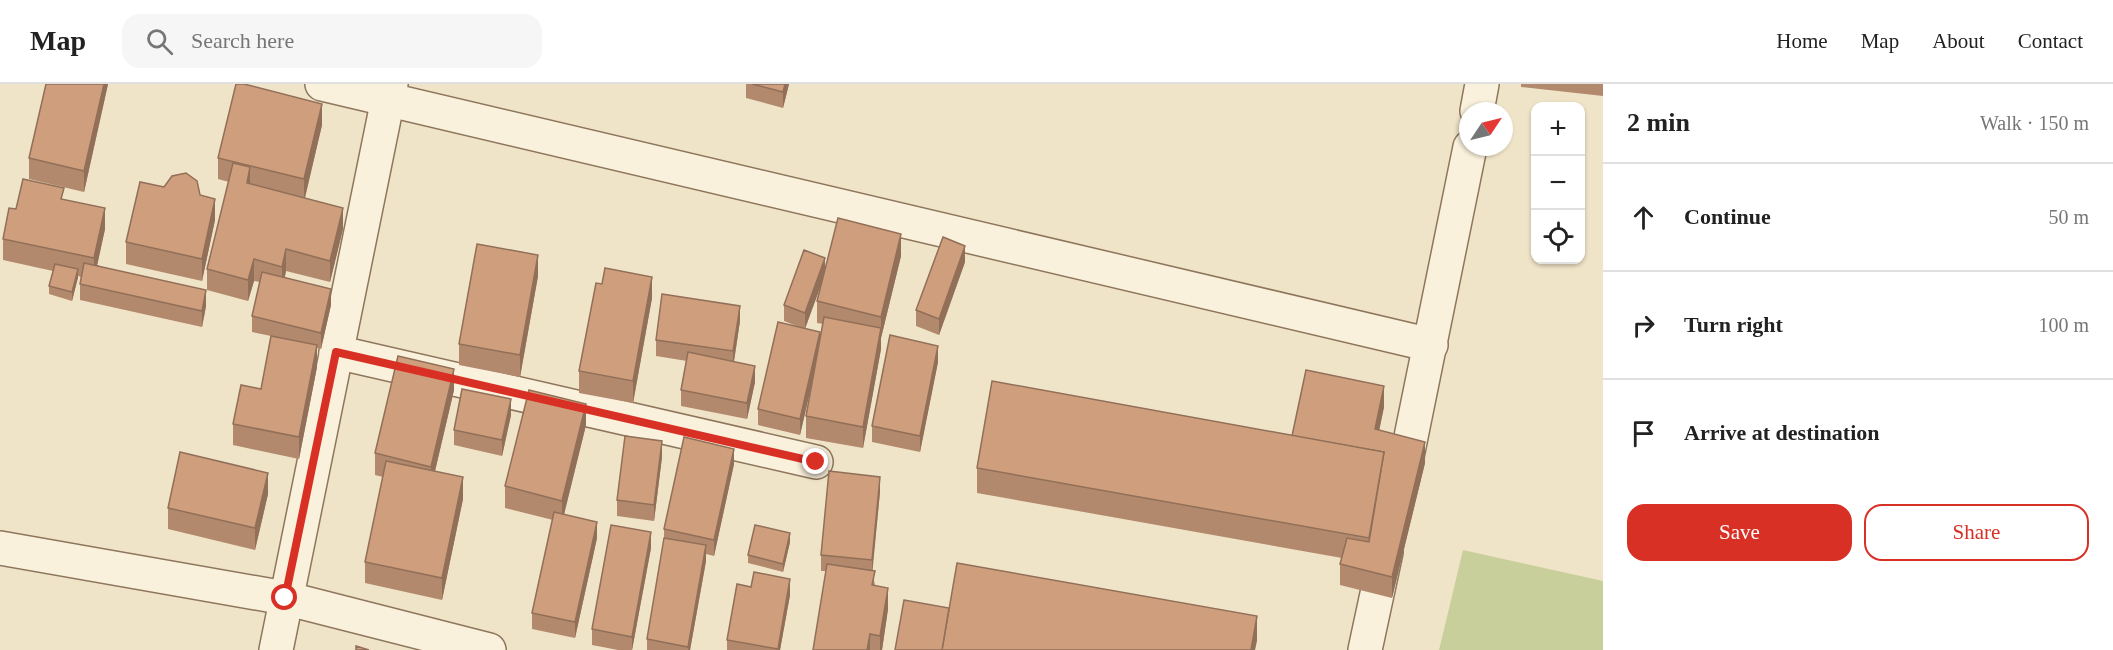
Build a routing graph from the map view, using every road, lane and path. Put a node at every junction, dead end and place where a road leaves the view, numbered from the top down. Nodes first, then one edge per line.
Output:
1 (322, 84) edge
2 (1482, 84) edge
3 (389, 92) edge
4 (1479, 102) edge
5 (1468, 156) edge
6 (1431, 345) junction
7 (336, 352) junction
8 (816, 462) dead end
9 (0, 548) edge
10 (285, 598) junction
11 (276, 650) edge
12 (489, 650) edge
13 (1365, 650) edge

1 - 3 street
2 - 4 street
3 - 6 street
3 - 7 street
5 - 6 street
6 - 13 street
7 - 8 street
7 - 10 street
9 - 10 street
10 - 11 street
10 - 12 street

